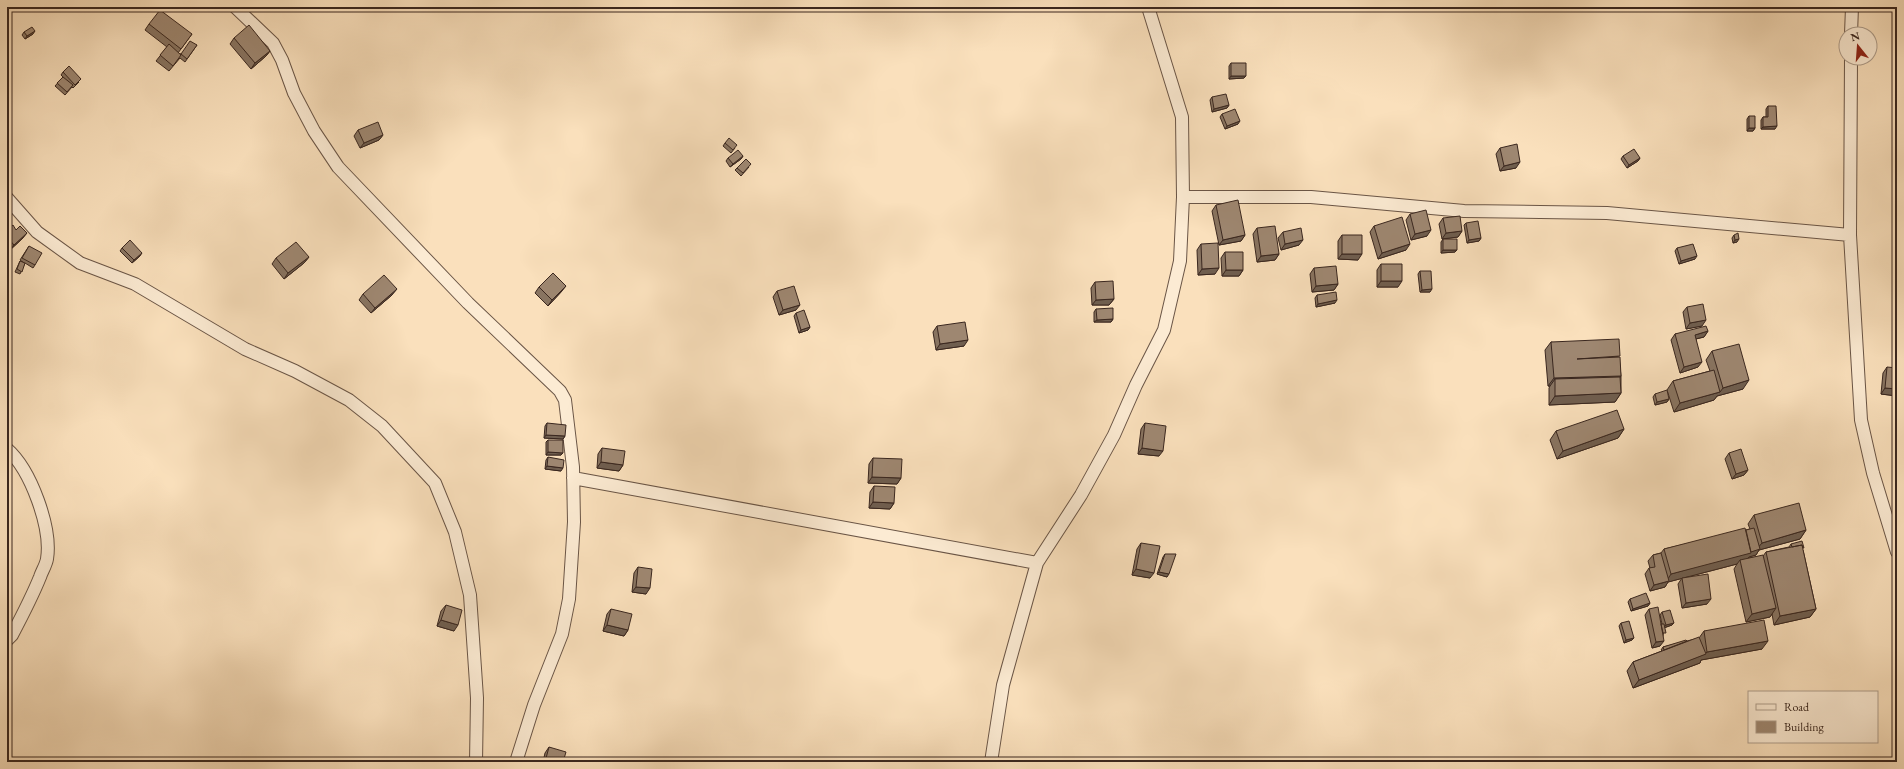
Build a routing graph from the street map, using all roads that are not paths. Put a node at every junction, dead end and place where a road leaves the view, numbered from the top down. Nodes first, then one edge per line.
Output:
1 (235, 7) edge
2 (1148, 7) edge
3 (1852, 7) edge
4 (1851, 26) edge
5 (1851, 66) edge
6 (1183, 197) junction
7 (7, 198) edge
8 (1850, 235) junction
9 (7, 449) edge
10 (573, 478) junction
11 (1897, 552) edge
12 (1037, 563) junction
13 (7, 640) edge
14 (476, 762) edge
15 (516, 762) edge
16 (991, 762) edge

1 - 10 street
2 - 6 street
3 - 4 street
5 - 8 street
6 - 8 street
6 - 12 street
7 - 14 street
8 - 11 street
9 - 13 street
10 - 12 street
10 - 15 street
12 - 16 street

